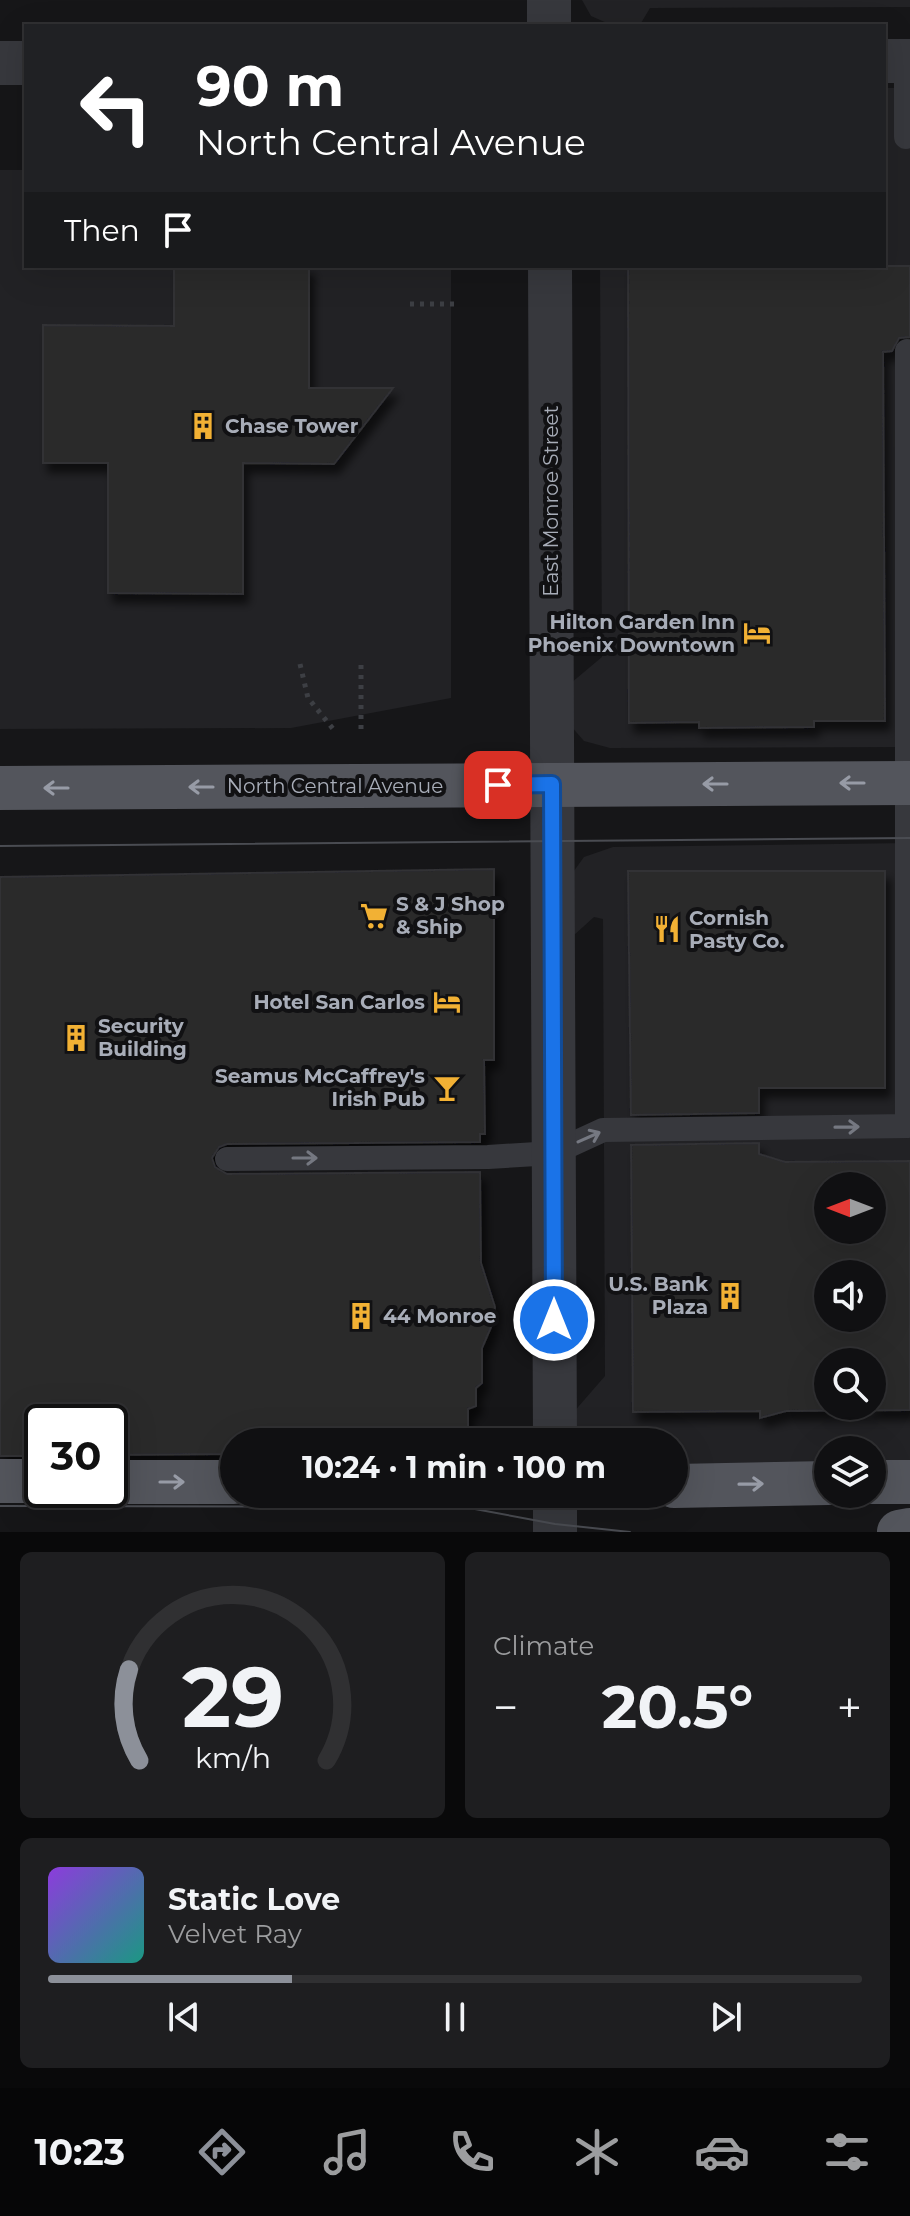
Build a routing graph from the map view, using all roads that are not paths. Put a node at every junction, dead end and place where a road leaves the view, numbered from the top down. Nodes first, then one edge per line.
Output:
1 (549, 0) edge
2 (549, 24) edge
3 (900, 61) edge
4 (0, 63) edge
5 (24, 63) edge
6 (906, 137) dead end
7 (550, 268) edge
8 (907, 351) dead end
9 (908, 783) edge
10 (552, 784) junction
11 (0, 788) edge
12 (553, 1153) junction
13 (227, 1159) dead end
14 (555, 1428) edge
15 (0, 1481) edge
16 (24, 1481) edge
17 (128, 1482) edge
18 (220, 1482) edge
19 (886, 1482) edge
20 (910, 1482) edge
21 (814, 1483) edge
22 (688, 1486) edge
23 (555, 1508) edge
24 (910, 1530) edge
25 (555, 1532) edge
26 (901, 1532) edge

1 - 2 street
3 - 6 lane
4 - 5 street
7 - 10 street, East Monroe Street
8 - 9 lane
9 -> 10 main road, North Central Avenue
12 -> 9 lane
10 -> 11 main road, North Central Avenue
10 - 12 street, East Monroe Street
13 -> 12 lane
12 - 14 street, East Monroe Street
15 - 16 main road
17 -> 18 main road
19 - 20 main road
22 -> 21 main road
23 - 25 street
24 - 26 main road

